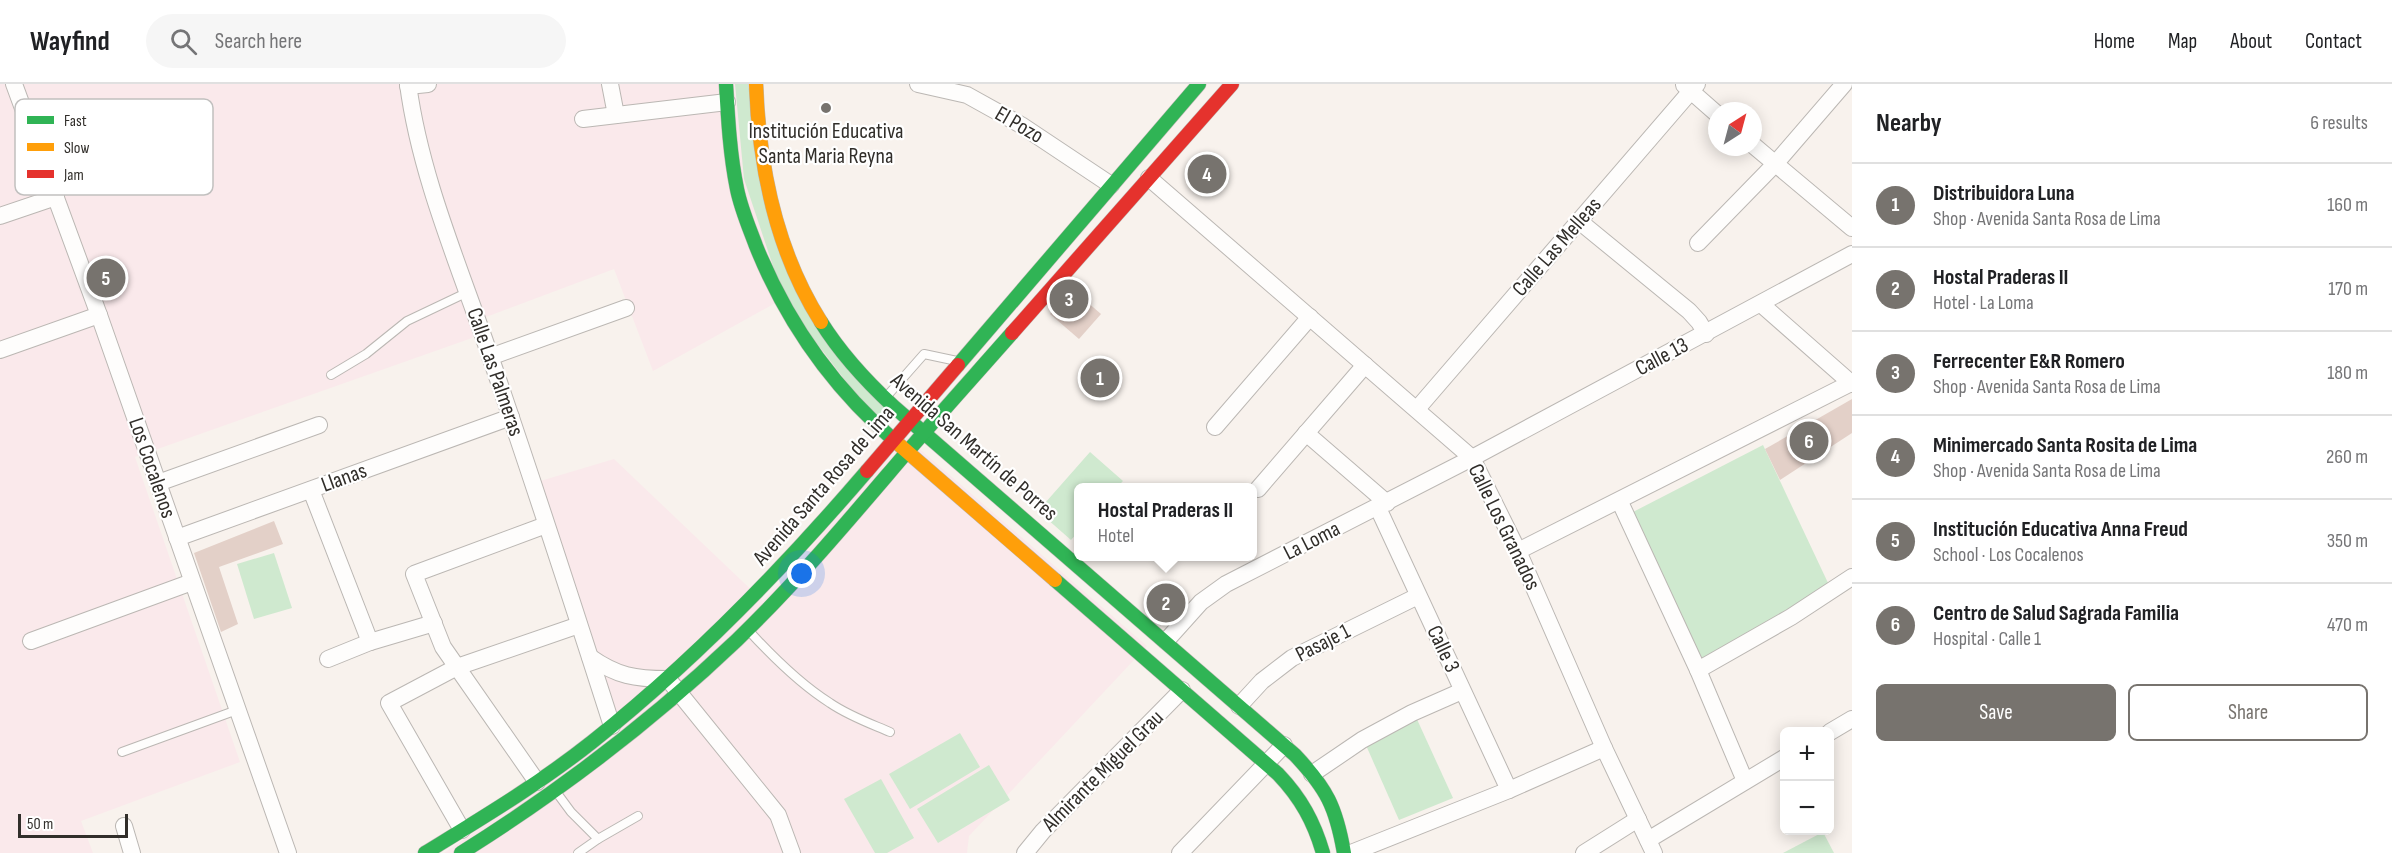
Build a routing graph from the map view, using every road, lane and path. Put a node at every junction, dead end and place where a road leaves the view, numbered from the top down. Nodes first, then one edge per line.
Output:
1 (14, 84) edge
2 (428, 84) edge
3 (610, 84) edge
4 (726, 84) edge
5 (756, 84) edge
6 (918, 84) edge
7 (1198, 84) edge
8 (1232, 84) edge
9 (1844, 84) edge
10 (408, 85) edge
11 (1690, 86) edge
12 (969, 90) edge
13 (20, 99) edge
14 (727, 102) junction
15 (1708, 105) edge
16 (616, 115) junction
17 (583, 119) dead end
18 (1762, 153) edge
19 (1775, 164) junction
20 (1149, 178) junction
21 (1111, 185) junction
22 (751, 187) junction
23 (56, 197) joint
24 (0, 216) edge
25 (1579, 221) junction
26 (1852, 228) edge
27 (1698, 243) dead end
28 (1852, 254) edge
29 (789, 256) junction
30 (763, 266) junction
31 (468, 292) junction
32 (1761, 304) junction
33 (626, 308) dead end
34 (99, 315) junction
35 (1310, 317) junction
36 (1706, 334) junction
37 (0, 350) edge
38 (490, 357) junction
39 (960, 361) junction
40 (1365, 365) junction
41 (331, 375) dead end
42 (1852, 384) edge
43 (886, 398) junction
44 (1417, 410) junction
45 (511, 417) junction
46 (910, 420) junction
47 (319, 425) dead end
48 (1215, 427) dead end
49 (924, 433) junction
50 (1306, 434) junction
51 (893, 441) junction
52 (907, 452) junction
53 (1472, 458) junction
54 (158, 483) junction
55 (1258, 489) dead end
56 (311, 490) junction
57 (1620, 502) junction
58 (1382, 505) junction
59 (546, 525) junction
60 (177, 538) junction
61 (1518, 551) junction
62 (1852, 577) edge
63 (192, 582) junction
64 (1418, 596) junction
65 (434, 623) junction
66 (579, 625) junction
67 (746, 629) junction
68 (31, 641) dead end
69 (1166, 641) junction
70 (370, 642) junction
71 (590, 657) junction
72 (327, 659) dead end
73 (457, 667) junction
74 (1698, 670) junction
75 (668, 679) junction
76 (1182, 690) junction
77 (679, 691) junction
78 (1462, 691) junction
79 (1239, 706) junction
80 (237, 710) junction
81 (1852, 719) edge
82 (612, 726) junction
83 (1834, 730) edge
84 (890, 732) dead end
85 (1284, 746) junction
86 (1604, 748) junction
87 (122, 752) dead end
88 (1780, 761) edge
89 (1267, 763) junction
90 (1312, 774) junction
91 (1745, 781) junction
92 (537, 782) junction
93 (555, 790) junction
94 (1509, 790) junction
95 (638, 816) dead end
96 (1638, 819) junction
97 (124, 826) dead end
98 (462, 830) junction
99 (598, 839) junction
100 (1198, 846) edge
101 (1651, 846) edge
102 (132, 853) edge
103 (288, 853) edge
104 (425, 853) edge
105 (461, 853) edge
106 (578, 853) edge
107 (792, 853) edge
108 (1025, 853) edge
109 (1180, 853) edge
110 (1323, 853) edge
111 (1344, 853) edge
112 (1351, 853) edge
113 (1584, 853) edge

1 - 13 street, Los Cocalenos
2 - 10 street
3 - 16 street
4 - 14 main road, Avenida San Martín de Porres
5 - 22 main road, Avenida San Martín de Porres
6 - 12 street, El Pozo
7 - 21 main road, Avenida Santa Rosa de Lima
8 - 20 main road, Avenida Santa Rosa de Lima
9 - 19 street
10 - 31 street, Calle Las Palmeras
11 - 15 street
11 - 25 street, Calle Las Melleas
12 - 21 street, El Pozo
14 - 16 street
14 - 22 main road, Avenida San Martín de Porres
16 - 17 street
18 - 19 street
19 - 26 street
19 - 27 street
20 - 35 street, Calle Los Granados
20 - 49 main road, Avenida Santa Rosa de Lima
21 - 39 main road, Avenida Santa Rosa de Lima
22 - 29 main road, Avenida San Martín de Porres
22 - 30 main road, Avenida San Martín de Porres
23 - 24 street
23 - 34 street, Los Cocalenos
25 - 36 street
25 - 44 street, Calle Las Melleas
28 - 32 street, Calle 13
29 - 30 main road
29 - 43 main road, Avenida San Martín de Porres
30 - 51 main road, Avenida San Martín de Porres
31 - 38 street, Calle Las Palmeras
31 - 41 lane
32 - 36 street, Calle 13
32 - 42 street
33 - 38 street
34 - 37 street
34 - 54 street, Los Cocalenos
35 - 40 street, Calle Los Granados
35 - 48 street
36 - 53 street, Calle 13
38 - 45 street, Calle Las Palmeras
39 - 43 lane
39 - 46 main road, Avenida Santa Rosa de Lima
40 - 44 street, Calle Los Granados
40 - 50 street
42 - 57 street
43 - 46 main road, Avenida San Martín de Porres
44 - 53 street, Calle Los Granados
45 - 56 street, Llanas
45 - 59 street, Calle Las Palmeras
46 - 49 main road, Avenida San Martín de Porres
46 - 51 main road, Avenida Santa Rosa de Lima
47 - 54 street
49 - 52 main road, Avenida Santa Rosa de Lima
49 - 69 main road, Avenida San Martín de Porres
50 - 55 street
50 - 58 street
51 - 52 main road, Avenida San Martín de Porres
51 - 75 main road, Avenida Santa Rosa de Lima
52 - 67 main road, Avenida Santa Rosa de Lima
52 - 76 main road, Avenida San Martín de Porres
53 - 58 street, La Loma
53 - 61 street, Calle Los Granados
54 - 60 street, Los Cocalenos
56 - 60 street, Llanas
56 - 70 street
57 - 61 street
57 - 74 street
58 - 64 street, Calle 3
58 - 69 street, La Loma
59 - 65 street
59 - 66 street, Calle Las Palmeras
60 - 63 street, Los Cocalenos
61 - 86 street, Calle Los Granados
62 - 74 street
63 - 68 street
63 - 80 street, Los Cocalenos
64 - 78 street, Calle 3
64 - 79 street, Pasaje 1
65 - 70 street
65 - 73 street
66 - 71 street, Calle Las Palmeras
66 - 73 street
67 - 77 main road, Avenida Santa Rosa de Lima
67 - 84 lane
69 - 79 main road, Avenida San Martín de Porres
70 - 72 street
71 - 75 street
71 - 82 street, Calle Las Palmeras
73 - 92 street
73 - 98 street
74 - 91 street
75 - 77 street
75 - 82 main road, Avenida Santa Rosa de Lima
76 - 89 main road, Avenida San Martín de Porres
76 - 108 street, Almirante Miguel Grau
77 - 93 main road, Avenida Santa Rosa de Lima
77 - 107 street
78 - 90 street
78 - 94 street, Calle 3
79 - 85 main road, Avenida San Martín de Porres
80 - 87 lane
80 - 103 street, Los Cocalenos
81 - 83 street
82 - 92 main road, Avenida Santa Rosa de Lima
85 - 89 street
85 - 90 main road, Avenida San Martín de Porres
86 - 94 street
86 - 96 street, Calle Los Granados
88 - 91 street
89 - 100 street
89 - 110 main road, Avenida San Martín de Porres
90 - 111 main road, Avenida San Martín de Porres
91 - 101 street
92 - 98 main road, Avenida Santa Rosa de Lima
93 - 99 lane
93 - 105 main road, Avenida Santa Rosa de Lima
94 - 112 street
95 - 99 lane
96 - 101 street, Calle Los Granados
96 - 113 street
97 - 102 street
98 - 104 main road, Avenida Santa Rosa de Lima
99 - 106 lane
100 - 109 street

